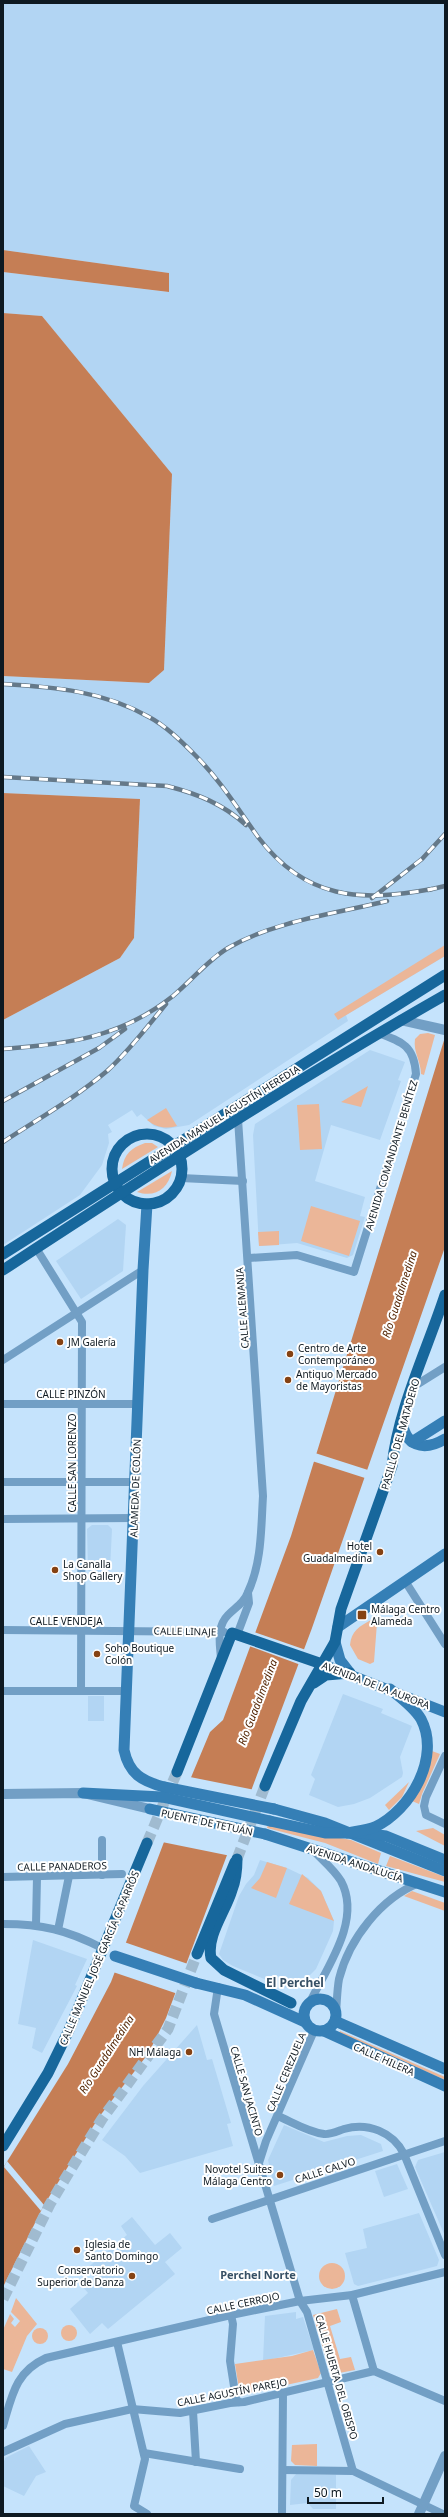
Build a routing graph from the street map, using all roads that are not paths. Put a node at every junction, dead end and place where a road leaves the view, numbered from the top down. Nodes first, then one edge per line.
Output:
1 (445, 975) edge
2 (445, 995) edge
3 (401, 1020) junction
4 (444, 1030) edge
5 (378, 1033) junction
6 (238, 1119) junction
7 (174, 1146) junction
8 (180, 1156) junction
9 (182, 1178) junction
10 (243, 1181) junction
11 (114, 1183) junction
12 (121, 1193) junction
13 (147, 1204) junction
14 (36, 1248) junction
15 (3, 1254) edge
16 (249, 1258) junction
17 (3, 1270) edge
18 (142, 1270) junction
19 (445, 1295) edge
20 (77, 1313) junction
21 (3, 1360) edge
22 (445, 1367) edge
23 (413, 1387) junction
24 (3, 1404) edge
25 (82, 1404) junction
26 (138, 1404) junction
27 (402, 1419) junction
28 (445, 1421) edge
29 (445, 1439) edge
30 (412, 1442) junction
31 (82, 1480) junction
32 (3, 1482) edge
33 (135, 1482) junction
34 (134, 1518) junction
35 (3, 1519) edge
36 (81, 1519) junction
37 (445, 1554) edge
38 (405, 1581) junction
39 (248, 1592) junction
40 (232, 1612) junction
41 (242, 1616) junction
42 (338, 1627) junction
43 (3, 1630) edge
44 (81, 1631) junction
45 (129, 1631) junction
46 (219, 1631) junction
47 (442, 1634) edge
48 (240, 1635) junction
49 (335, 1642) junction
50 (445, 1644) edge
51 (221, 1660) junction
52 (322, 1664) junction
53 (350, 1673) junction
54 (311, 1686) junction
55 (390, 1689) junction
56 (3, 1691) edge
57 (81, 1691) junction
58 (126, 1691) junction
59 (445, 1712) edge
60 (445, 1756) edge
61 (177, 1772) tunnel mouth
62 (265, 1786) tunnel mouth
63 (157, 1791) junction
64 (83, 1793) junction
65 (3, 1794) edge
66 (150, 1809) joint
67 (445, 1824) edge
68 (348, 1833) junction
69 (264, 1834) joint
70 (102, 1840) dead end
71 (147, 1843) tunnel mouth
72 (310, 1848) junction
73 (445, 1860) edge
74 (445, 1871) edge
75 (122, 1874) dead end
76 (102, 1875) junction
77 (69, 1876) junction
78 (3, 1877) edge
79 (37, 1877) junction
80 (419, 1883) junction
81 (445, 1892) edge
82 (3, 1924) edge
83 (36, 1924) junction
84 (58, 1930) junction
85 (102, 1948) junction
86 (197, 1954) tunnel mouth
87 (218, 1987) junction
88 (253, 1998) junction
89 (291, 2003) junction
90 (309, 2003) junction
91 (335, 2017) junction
92 (304, 2022) junction
93 (319, 2031) junction
94 (445, 2069) edge
95 (445, 2086) edge
96 (278, 2116) junction
97 (249, 2133) junction
98 (268, 2136) junction
99 (445, 2141) edge
100 (3, 2146) edge
101 (404, 2154) junction
102 (258, 2166) junction
103 (268, 2200) junction
104 (212, 2219) dead end
105 (445, 2254) edge
106 (445, 2272) edge
107 (352, 2295) junction
108 (300, 2301) junction
109 (231, 2315) junction
110 (117, 2342) junction
111 (374, 2371) junction
112 (328, 2383) junction
113 (283, 2393) junction
114 (445, 2400) edge
115 (242, 2402) junction
116 (132, 2409) junction
117 (193, 2411) junction
118 (3, 2426) edge
119 (3, 2452) edge
120 (144, 2453) junction
121 (445, 2456) edge
122 (196, 2462) junction
123 (240, 2469) dead end
124 (283, 2470) junction
125 (353, 2471) junction
126 (424, 2504) junction
127 (147, 2514) edge
128 (282, 2514) edge
129 (419, 2514) edge
130 (443, 2514) edge

1 - 7 main road, AVENIDA MANUEL AGUSTÍN HEREDIA
2 - 3 main road, AVENIDA MANUEL AGUSTÍN HEREDIA
3 - 4 street
3 - 5 main road, AVENIDA MANUEL AGUSTÍN HEREDIA
5 - 6 main road, AVENIDA MANUEL AGUSTÍN HEREDIA
5 - 16 street, AVENIDA COMANDANTE BENÍTEZ
6 - 8 main road, AVENIDA MANUEL AGUSTÍN HEREDIA
6 - 10 street, CALLE ALEMANIA
7 - 8 main road
7 - 11 main road, AVENIDA MANUEL AGUSTÍN HEREDIA
7 - 11 main road
8 - 9 main road
8 - 12 main road, AVENIDA MANUEL AGUSTÍN HEREDIA
9 - 10 street
9 - 13 main road
10 - 16 street, CALLE ALEMANIA
11 - 12 main road
11 - 15 main road, AVENIDA MANUEL AGUSTÍN HEREDIA
12 - 13 main road
12 - 14 main road, AVENIDA MANUEL AGUSTÍN HEREDIA
13 - 18 main road, ALAMEDA DE COLÓN
14 - 17 main road, AVENIDA MANUEL AGUSTÍN HEREDIA
14 - 20 street, CALLE SAN LORENZO
16 - 39 street, CALLE ALEMANIA
18 - 20 street
18 - 26 main road, ALAMEDA DE COLÓN
19 - 23 main road, PASILLO DEL MATADERO
20 - 21 street
20 - 25 street, CALLE SAN LORENZO
22 - 23 street
23 - 27 main road, PASILLO DEL MATADERO
24 - 25 street, CALLE PINZÓN
25 - 26 street, CALLE PINZÓN
25 - 31 street, CALLE SAN LORENZO
26 - 33 main road, ALAMEDA DE COLÓN
27 - 30 main road
27 - 42 main road, PASILLO DEL MATADERO
28 - 30 main road
29 - 30 main road
31 - 32 street
31 - 33 street
31 - 36 street, CALLE SAN LORENZO
33 - 34 main road, ALAMEDA DE COLÓN
34 - 36 street
34 - 45 main road, ALAMEDA DE COLÓN
35 - 36 street
36 - 44 street, CALLE SAN LORENZO
37 - 38 main road
38 - 42 main road
38 - 47 street
39 - 40 street
39 - 41 street
40 - 41 street
40 - 46 street
41 - 48 street
42 - 49 main road, PASILLO DEL MATADERO
43 - 44 street, CALLE VENDEJA
44 - 45 street, CALLE VENDEJA
44 - 57 street, CALLE SAN LORENZO
45 - 46 street, CALLE LINAJE
45 - 58 main road, ALAMEDA DE COLÓN
46 - 48 street, CALLE LINAJE
46 - 51 street
47 - 50 street
48 - 51 main road
48 - 52 main road, AVENIDA DE LA AURORA
49 - 52 main road, PASILLO DEL MATADERO
49 - 53 main road, PASILLO DEL MATADERO
51 - 61 main road
52 - 53 main road, AVENIDA DE LA AURORA
52 - 54 main road, PASILLO DEL MATADERO
53 - 54 main road
53 - 55 main road, AVENIDA DE LA AURORA
54 - 62 main road, PASILLO DEL MATADERO
55 - 59 main road, AVENIDA DE LA AURORA
55 - 68 main road
56 - 57 street
57 - 58 street
58 - 63 main road, ALAMEDA DE COLÓN
60 - 67 street
63 - 64 main road
63 - 68 main road, bridge
63 - 68 main road, bridge
64 - 65 street
64 - 66 street
66 - 69 main road, PUENTE DE TETUÁN, bridge
68 - 73 main road
68 - 74 main road
69 - 72 main road, AVENIDA ANDALUCÍA
70 - 76 street
71 - 85 main road, CALLE MANUEL JOSÉ GARCÍA CAPARRÓS
72 - 80 main road, AVENIDA ANDALUCÍA
72 - 90 street
75 - 76 street, CALLE PANADEROS
76 - 77 street, CALLE PANADEROS
77 - 79 street, CALLE PANADEROS
77 - 84 street
78 - 79 street, CALLE PANADEROS
79 - 83 street
80 - 81 main road, AVENIDA ANDALUCÍA
80 - 91 street
82 - 83 street
83 - 84 street
84 - 85 street
85 - 87 main road, bridge
85 - 100 main road, CALLE MANUEL JOSÉ GARCÍA CAPARRÓS
86 - 89 main road
87 - 88 main road
87 - 97 street, CALLE SAN JACINTO
88 - 89 main road
88 - 92 main road
89 - 90 main road
90 - 91 main road
90 - 92 main road
91 - 93 main road
91 - 94 main road, CALLE HILERA
92 - 93 main road
93 - 95 main road, CALLE HILERA
93 - 96 street, CALLE CEREZUELA
96 - 98 street, CALLE CEREZUELA
96 - 101 street
97 - 98 street
97 - 102 street, CALLE SAN JACINTO
98 - 102 street, CALLE CEREZUELA
99 - 101 street, CALLE CALVO
101 - 103 street, CALLE CALVO
101 - 105 street
102 - 103 street, CALLE SAN JACINTO
103 - 104 street, CALLE CALVO
103 - 108 street, CALLE HUERTA DEL OBISPO
106 - 107 street, CALLE CERROJO
107 - 108 street, CALLE CERROJO
107 - 111 street
108 - 109 street, CALLE CERROJO
108 - 112 street, CALLE HUERTA DEL OBISPO
109 - 110 street, CALLE CERROJO
109 - 115 street
110 - 116 street
110 - 118 street, CALLE CERROJO
111 - 112 street, CALLE AGUSTÍN PAREJO
111 - 114 street
112 - 113 street, CALLE AGUSTÍN PAREJO
112 - 125 street, CALLE HUERTA DEL OBISPO
113 - 115 street, CALLE AGUSTÍN PAREJO
113 - 124 street
115 - 117 street, CALLE AGUSTÍN PAREJO
116 - 117 street, CALLE AGUSTÍN PAREJO
116 - 119 street, CALLE AGUSTÍN PAREJO
116 - 120 street
117 - 122 street
120 - 122 street
120 - 127 street
121 - 126 street
122 - 123 street
124 - 125 street
124 - 128 street
125 - 126 street
126 - 129 street
126 - 130 street

